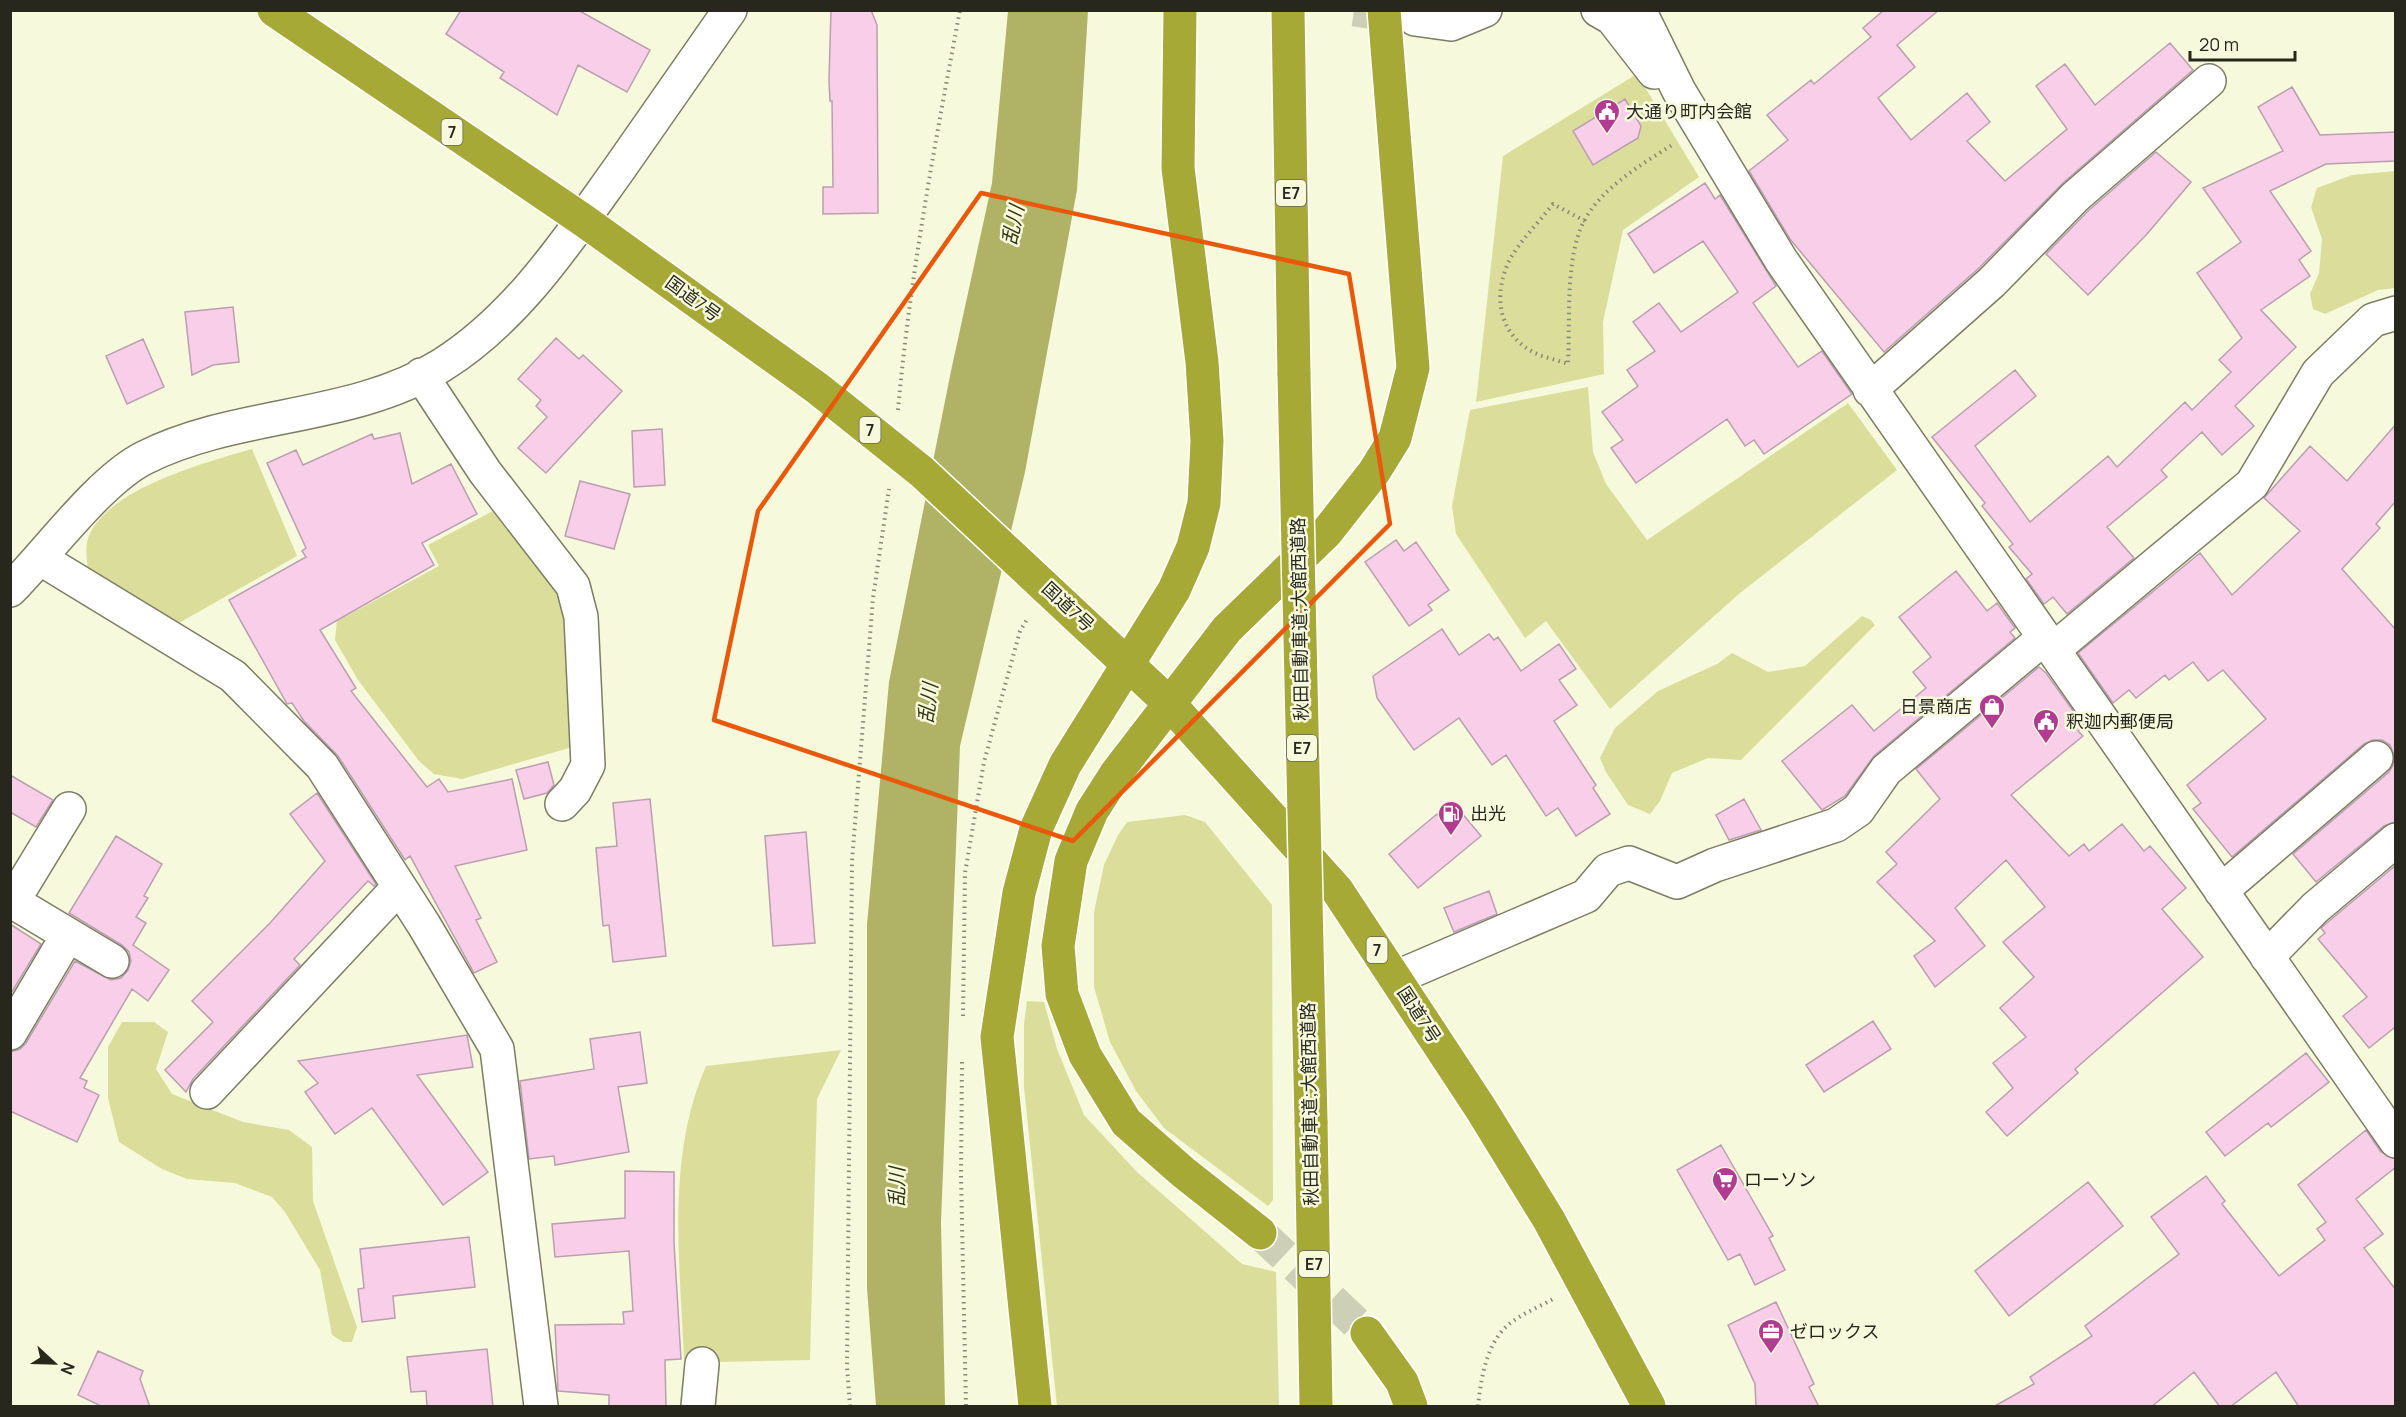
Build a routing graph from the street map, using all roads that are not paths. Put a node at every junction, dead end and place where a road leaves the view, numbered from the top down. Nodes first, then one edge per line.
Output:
1 (274, 10) edge
2 (730, 10) edge
3 (1180, 10) edge
4 (1288, 10) edge
5 (1384, 10) edge
6 (1485, 10) edge
7 (1598, 10) edge
8 (1639, 10) edge
9 (1415, 18) tunnel mouth
10 (2209, 81) dead end
11 (1698, 124) junction
12 (583, 220) junction
13 (2396, 313) edge
14 (421, 375) junction
15 (1870, 390) junction
16 (40, 559) junction
17 (10, 590) edge
18 (2049, 644) junction
19 (1129, 663) junction
20 (1168, 702) junction
21 (2376, 758) dead end
22 (562, 804) dead end
23 (69, 808) dead end
24 (2396, 840) edge
25 (399, 887) junction
26 (2221, 891) junction
27 (12, 901) edge
28 (68, 935) junction
29 (2267, 957) junction
30 (112, 961) dead end
31 (1395, 978) junction
32 (10, 1033) edge
33 (207, 1092) dead end
34 (2396, 1141) edge
35 (1260, 1233) tunnel mouth
36 (1367, 1333) tunnel mouth
37 (702, 1364) dead end
38 (541, 1407) edge
39 (698, 1407) edge
40 (1035, 1407) edge
41 (1316, 1407) edge
42 (1411, 1407) edge
43 (1649, 1407) edge

1 - 12 highway, 国道7号 / 7
2 - 12 street
3 - 19 highway
4 - 41 highway, 秋田自動車道;大館西道路 / E7, bridge
5 - 20 highway
6 - 9 street
7 - 11 street
8 - 11 street
10 - 15 street
11 - 15 street
12 - 14 street
12 - 19 highway, 国道7号 / 7
13 - 18 street
14 - 16 street
14 - 22 street
15 - 18 street
16 - 17 street
16 - 25 street
18 - 26 street
18 - 31 street
19 - 20 highway, 国道7号 / 7
19 - 40 highway
20 - 31 highway, 国道7号 / 7
20 - 35 highway
21 - 26 street
23 - 27 street
24 - 29 street
25 - 33 street
25 - 38 street
26 - 29 street
27 - 28 street
28 - 30 street
28 - 32 street
29 - 34 street
31 - 43 highway, 国道7号 / 7
36 - 42 highway
37 - 39 street

